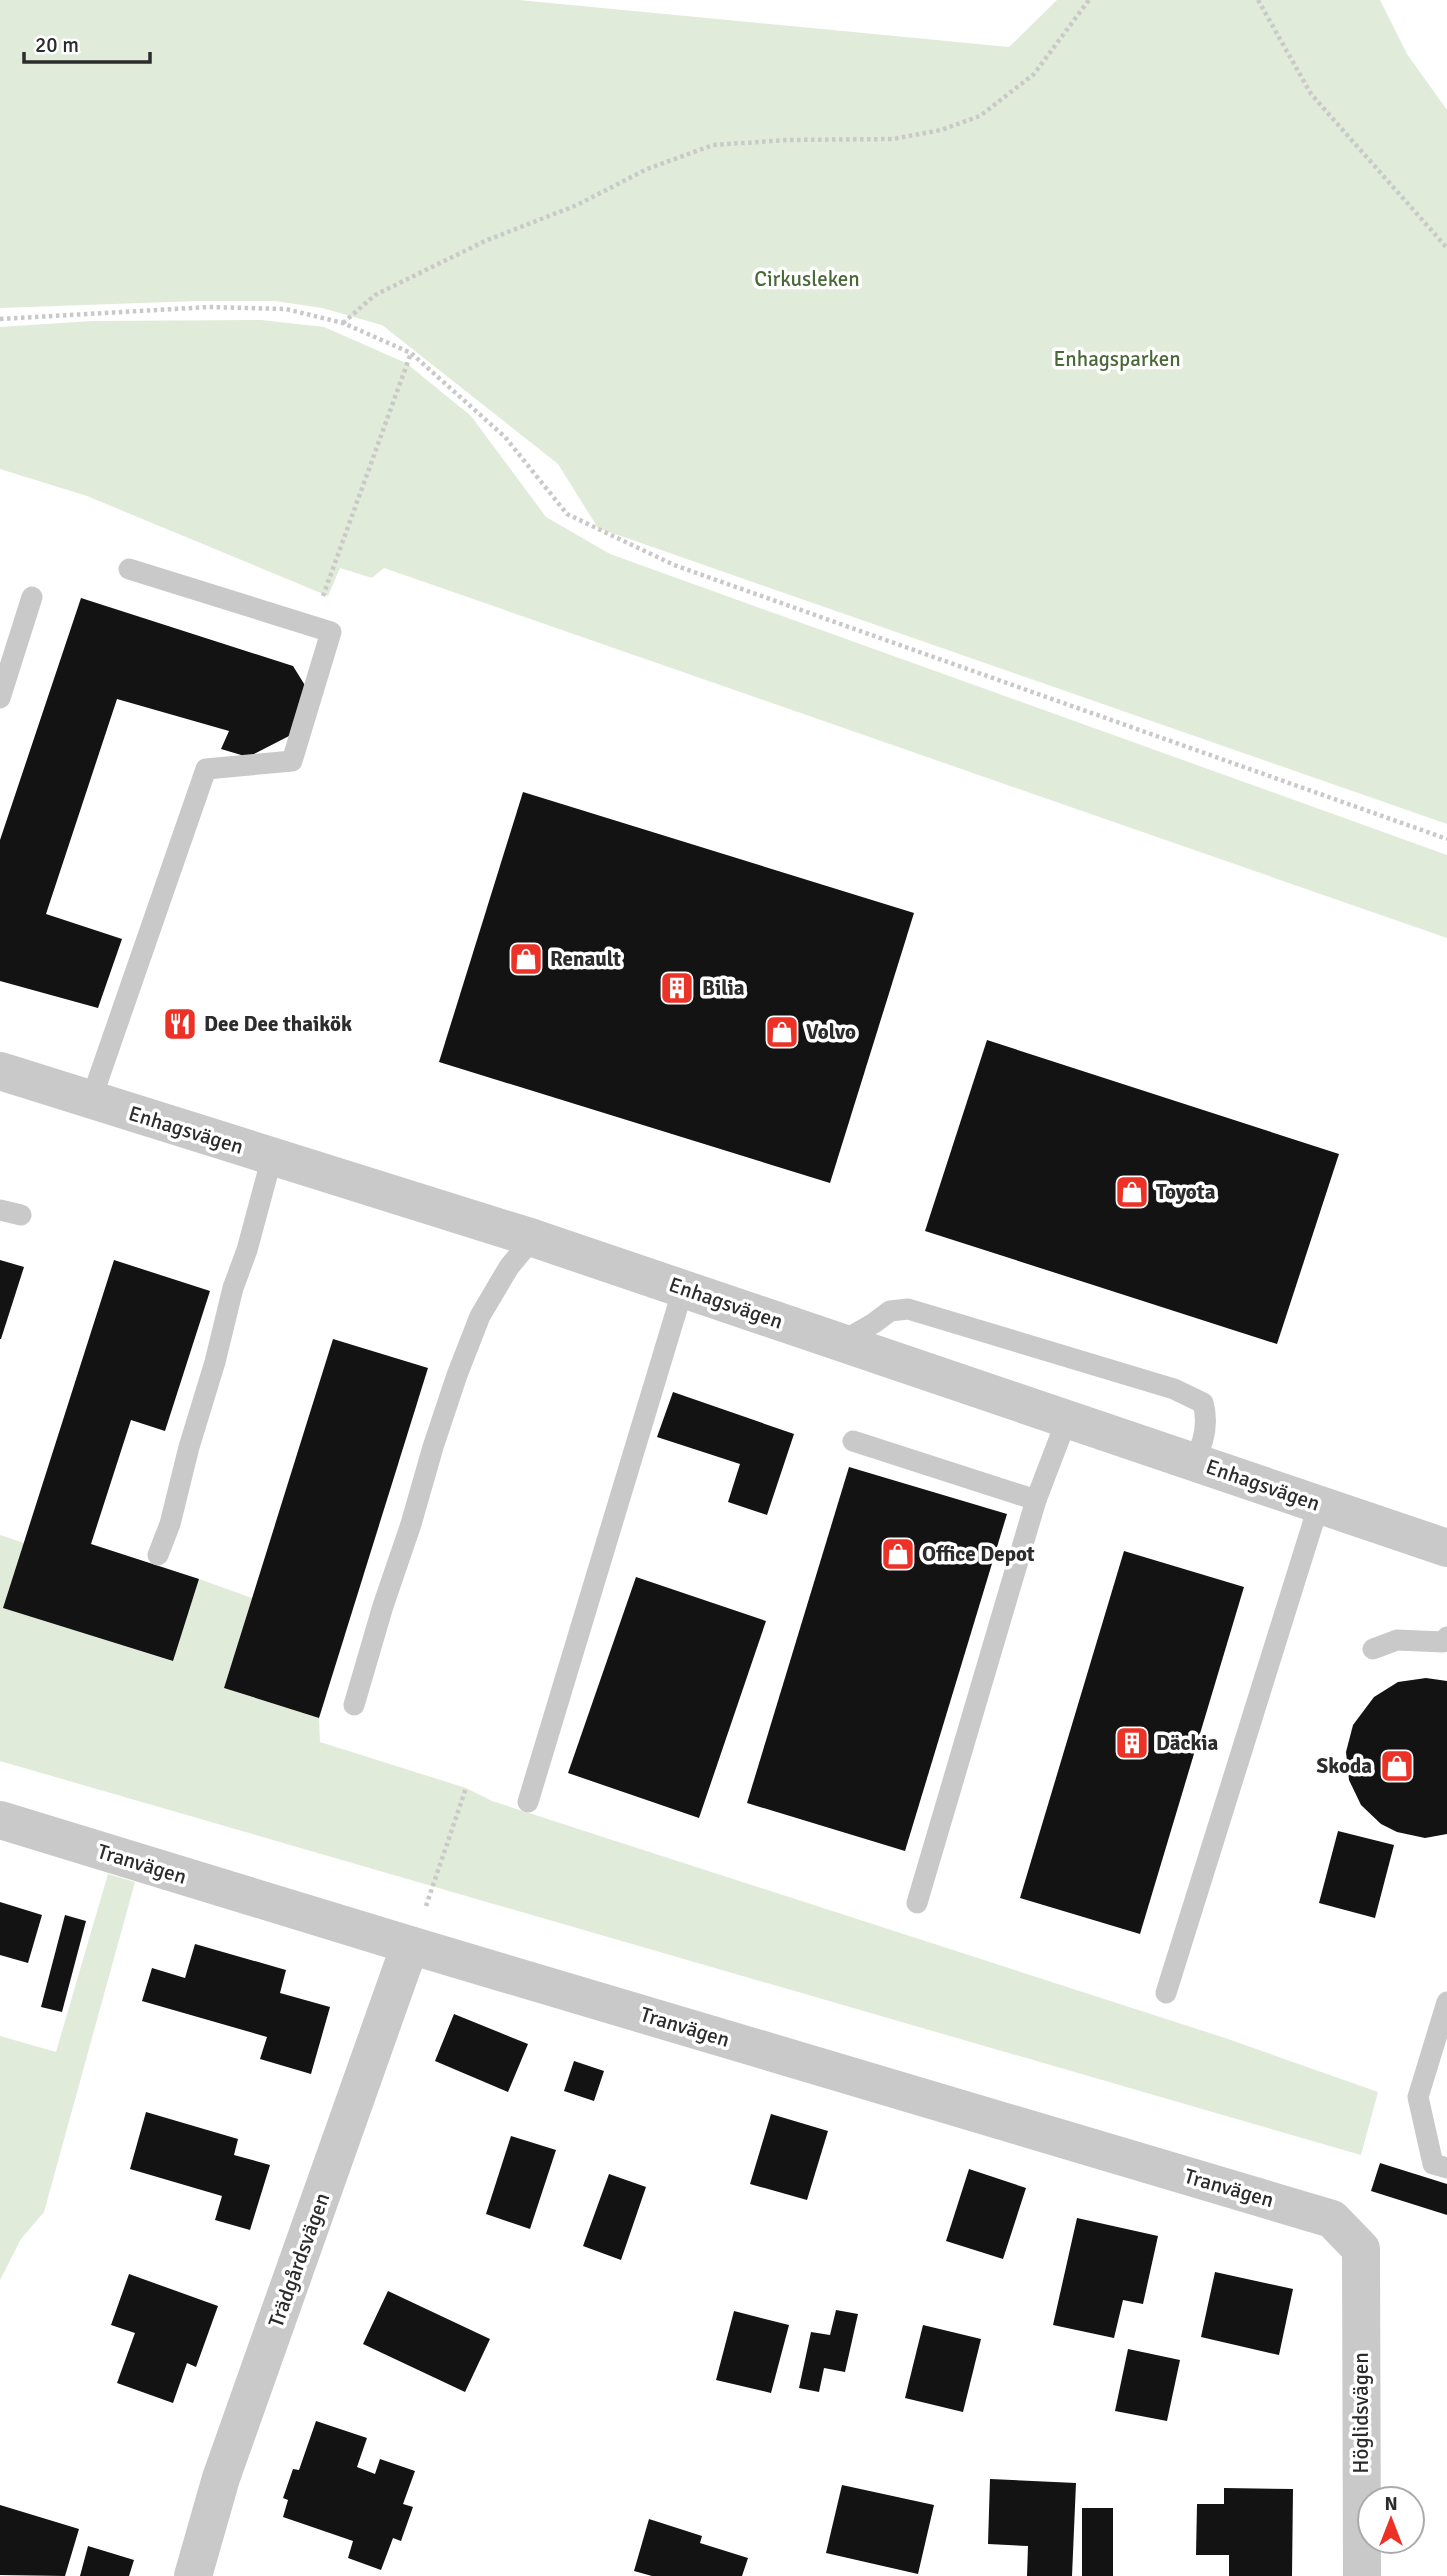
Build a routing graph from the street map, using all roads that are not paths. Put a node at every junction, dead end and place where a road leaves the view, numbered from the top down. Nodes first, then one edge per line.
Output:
1 (130, 569) dead end
2 (32, 597) dead end
3 (0, 698) edge
4 (0, 1071) edge
5 (91, 1100) junction
6 (272, 1157) junction
7 (533, 1238) junction
8 (683, 1289) junction
9 (841, 1342) junction
10 (1066, 1419) junction
11 (853, 1441) dead end
12 (1194, 1462) junction
13 (1036, 1500) junction
14 (1319, 1504) junction
15 (1447, 1548) edge
16 (158, 1555) dead end
17 (1447, 1637) edge
18 (1373, 1649) dead end
19 (354, 1705) dead end
20 (528, 1802) dead end
21 (0, 1821) edge
22 (917, 1903) dead end
23 (413, 1946) junction
24 (1166, 1993) dead end
25 (1447, 2002) edge
26 (1447, 2168) edge
27 (1361, 2249) joint
28 (193, 2576) edge
29 (1362, 2576) edge

1 - 5 lane
2 - 3 lane
4 - 5 street, Enhagsvägen
5 - 6 street, Enhagsvägen
6 - 7 street, Enhagsvägen
6 - 16 lane
7 - 8 street, Enhagsvägen
7 - 19 lane
8 - 9 street, Enhagsvägen
8 - 20 lane
9 - 10 street, Enhagsvägen
9 - 12 lane
10 - 12 street, Enhagsvägen
10 - 13 lane
11 - 13 lane
12 - 14 street, Enhagsvägen
13 - 22 lane
14 - 15 street, Enhagsvägen
14 - 24 lane
17 - 18 lane
21 - 23 street, Tranvägen
23 - 27 street, Tranvägen
23 - 28 street, Trädgårdsvägen
25 - 26 lane
27 - 29 street, Höglidsvägen

